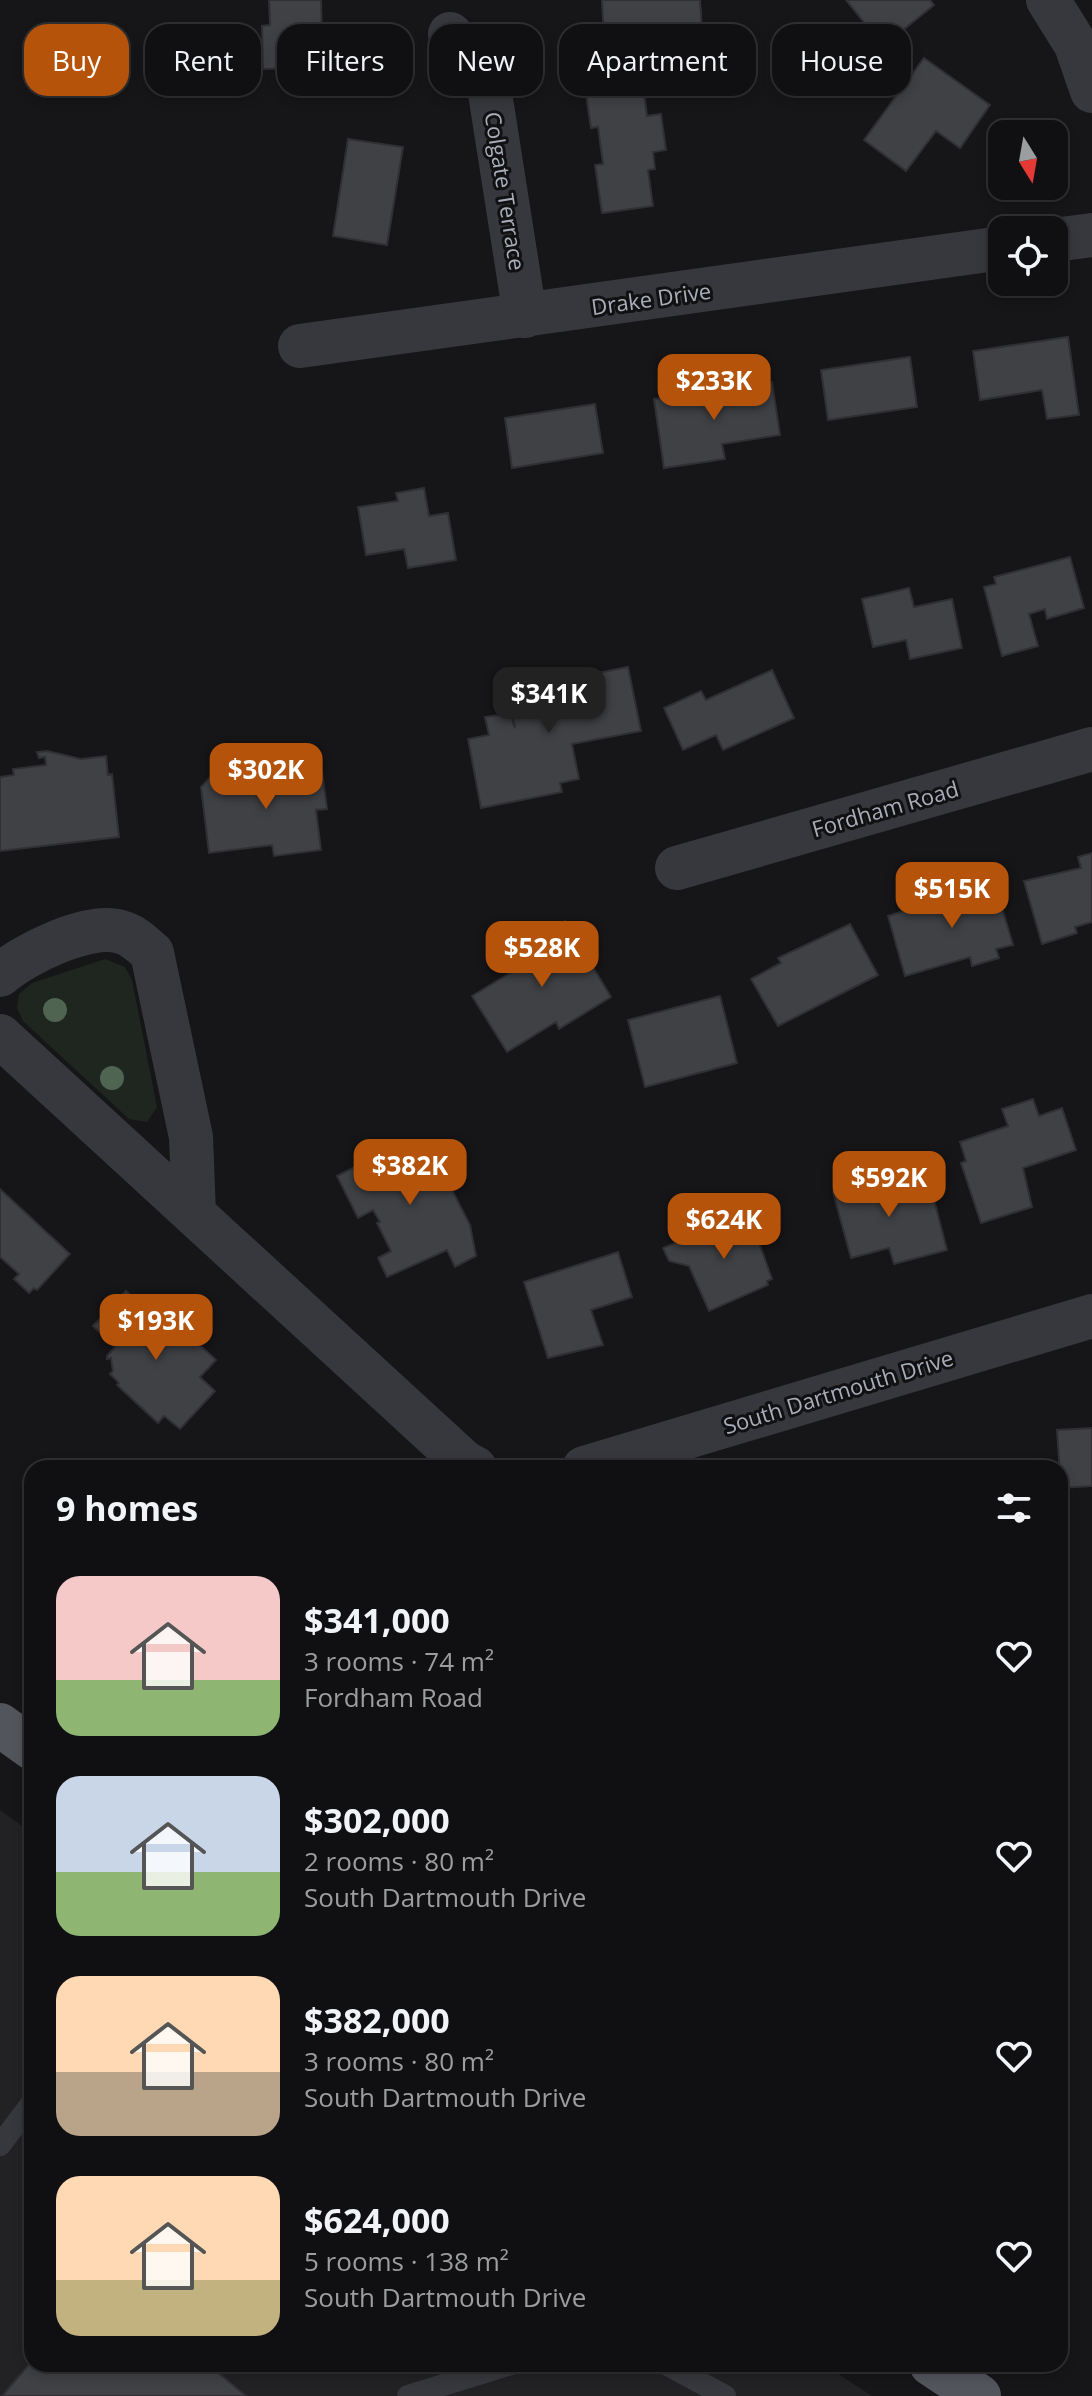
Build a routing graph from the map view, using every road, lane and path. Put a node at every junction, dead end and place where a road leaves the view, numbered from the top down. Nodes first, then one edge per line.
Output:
1 (1048, 0) edge
2 (1092, 91) edge
3 (490, 96) edge
4 (1092, 235) edge
5 (1068, 238) edge
6 (988, 250) edge
7 (525, 316) junction
8 (300, 346) dead end
9 (1092, 749) edge
10 (677, 868) dead end
11 (0, 975) edge
12 (0, 1036) edge
13 (194, 1214) junction
14 (1092, 1316) edge
15 (462, 1460) edge
16 (611, 1460) edge
17 (0, 1725) edge
18 (24, 1742) edge
19 (24, 2114) edge
20 (0, 2145) edge
21 (485, 2372) edge
22 (681, 2372) edge
23 (943, 2372) edge
24 (408, 2396) edge
25 (725, 2396) edge
26 (979, 2396) edge

1 - 2 street
3 - 7 street, Colgate Terrace
4 - 5 street
6 - 7 street, Drake Drive
7 - 8 street, Drake Drive
9 - 10 street, Fordham Road
11 - 13 street
12 - 13 street
13 - 15 street
14 - 16 street, South Dartmouth Drive
17 - 18 main road
19 - 20 lane
21 - 24 lane
22 - 25 lane
23 - 26 main road

